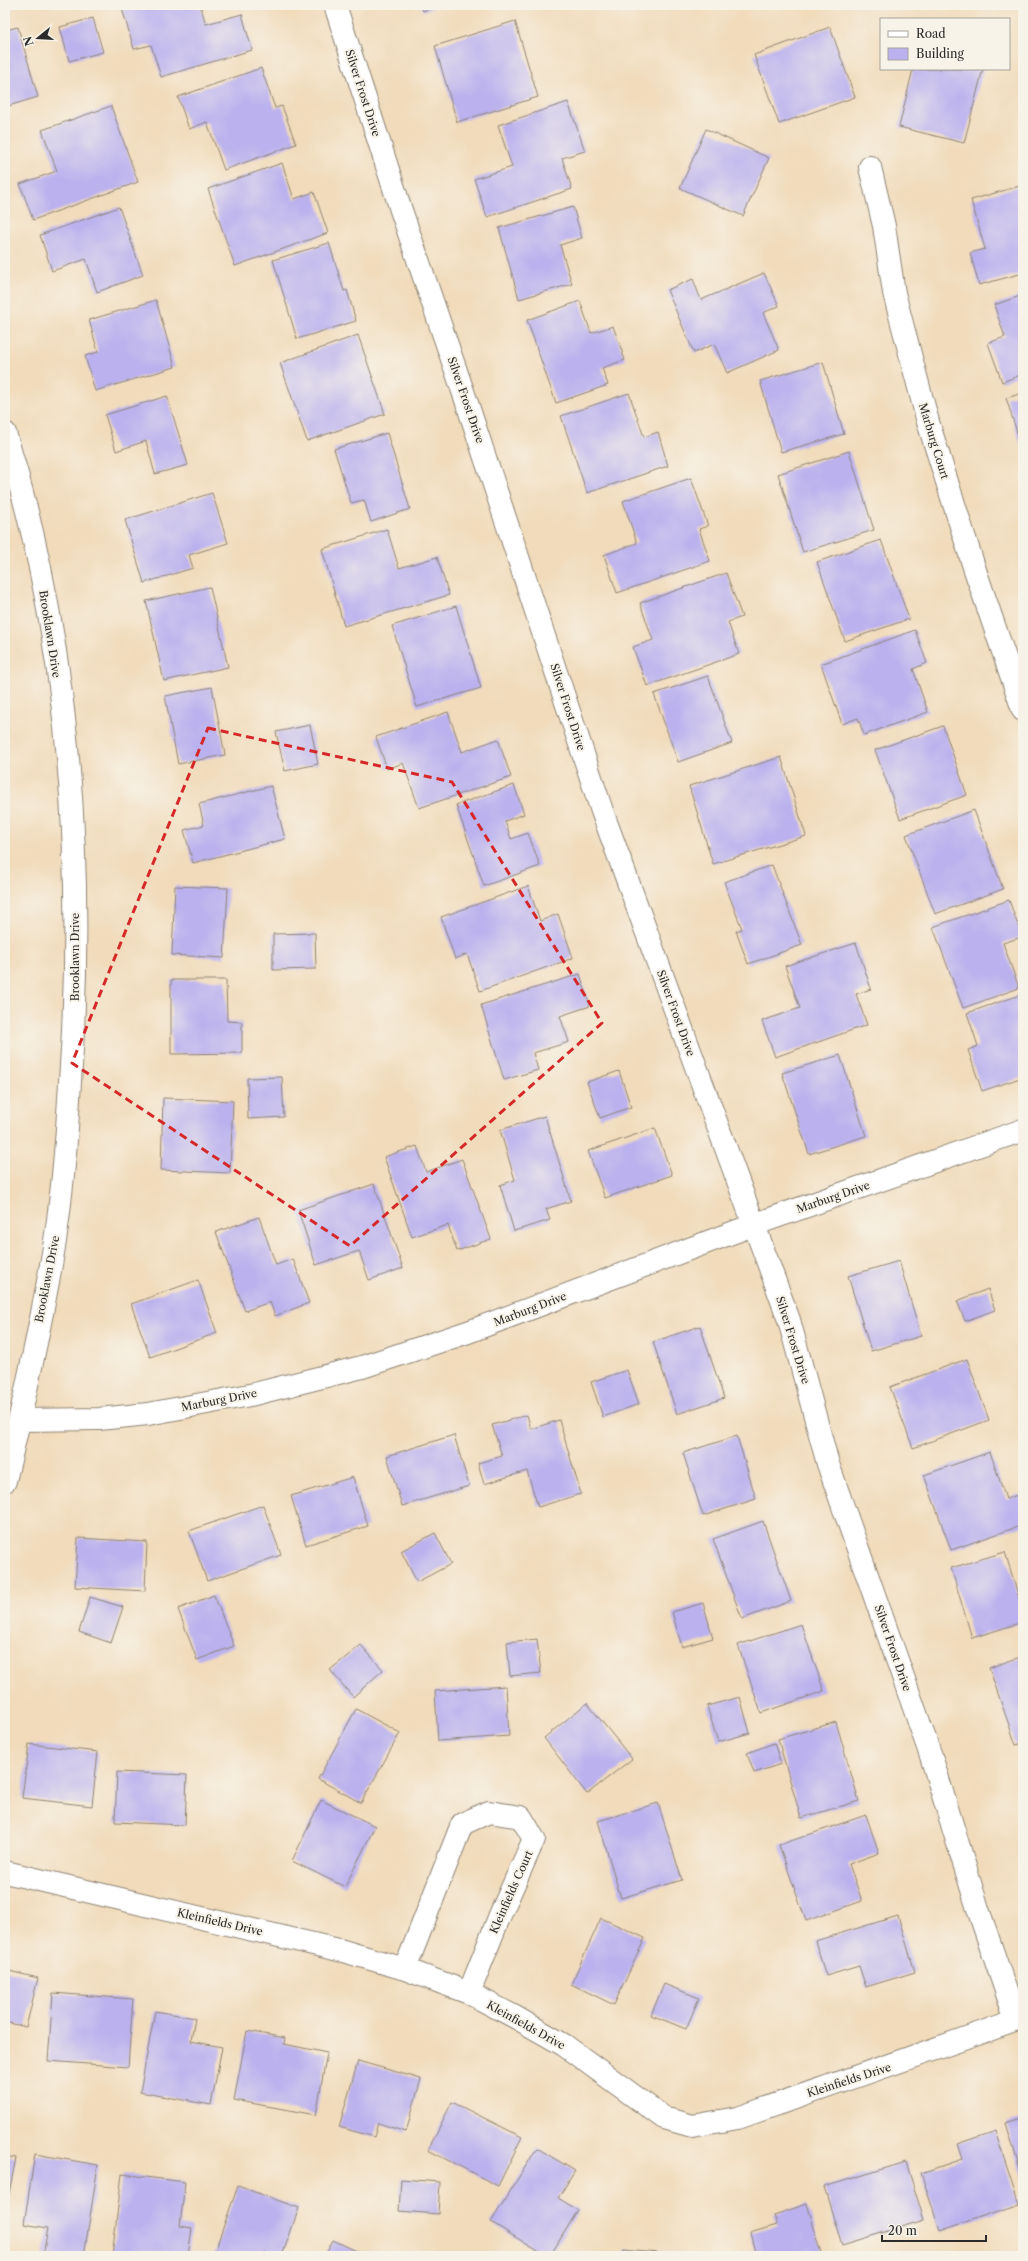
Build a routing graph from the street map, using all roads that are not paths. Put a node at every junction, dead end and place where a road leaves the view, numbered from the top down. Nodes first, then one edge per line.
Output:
1 (335, 5) edge
2 (870, 167) dead end
3 (5, 433) edge
4 (1023, 710) edge
5 (1023, 1130) edge
6 (753, 1225) junction
7 (20, 1420) junction
8 (5, 1481) edge
9 (5, 1872) edge
10 (405, 1969) junction
11 (469, 1994) junction
12 (1020, 2019) edge

1 - 6 street, Silver Frost Drive
2 - 4 street, Marburg Court
3 - 7 street, Brooklawn Drive
5 - 6 street, Marburg Drive
6 - 7 street, Marburg Drive
6 - 12 street, Silver Frost Drive
7 - 8 street, Brooklawn Drive
9 - 10 street, Kleinfields Drive
10 - 11 street, Kleinfields Drive
10 - 11 street, Kleinfields Court
11 - 12 street, Kleinfields Drive

